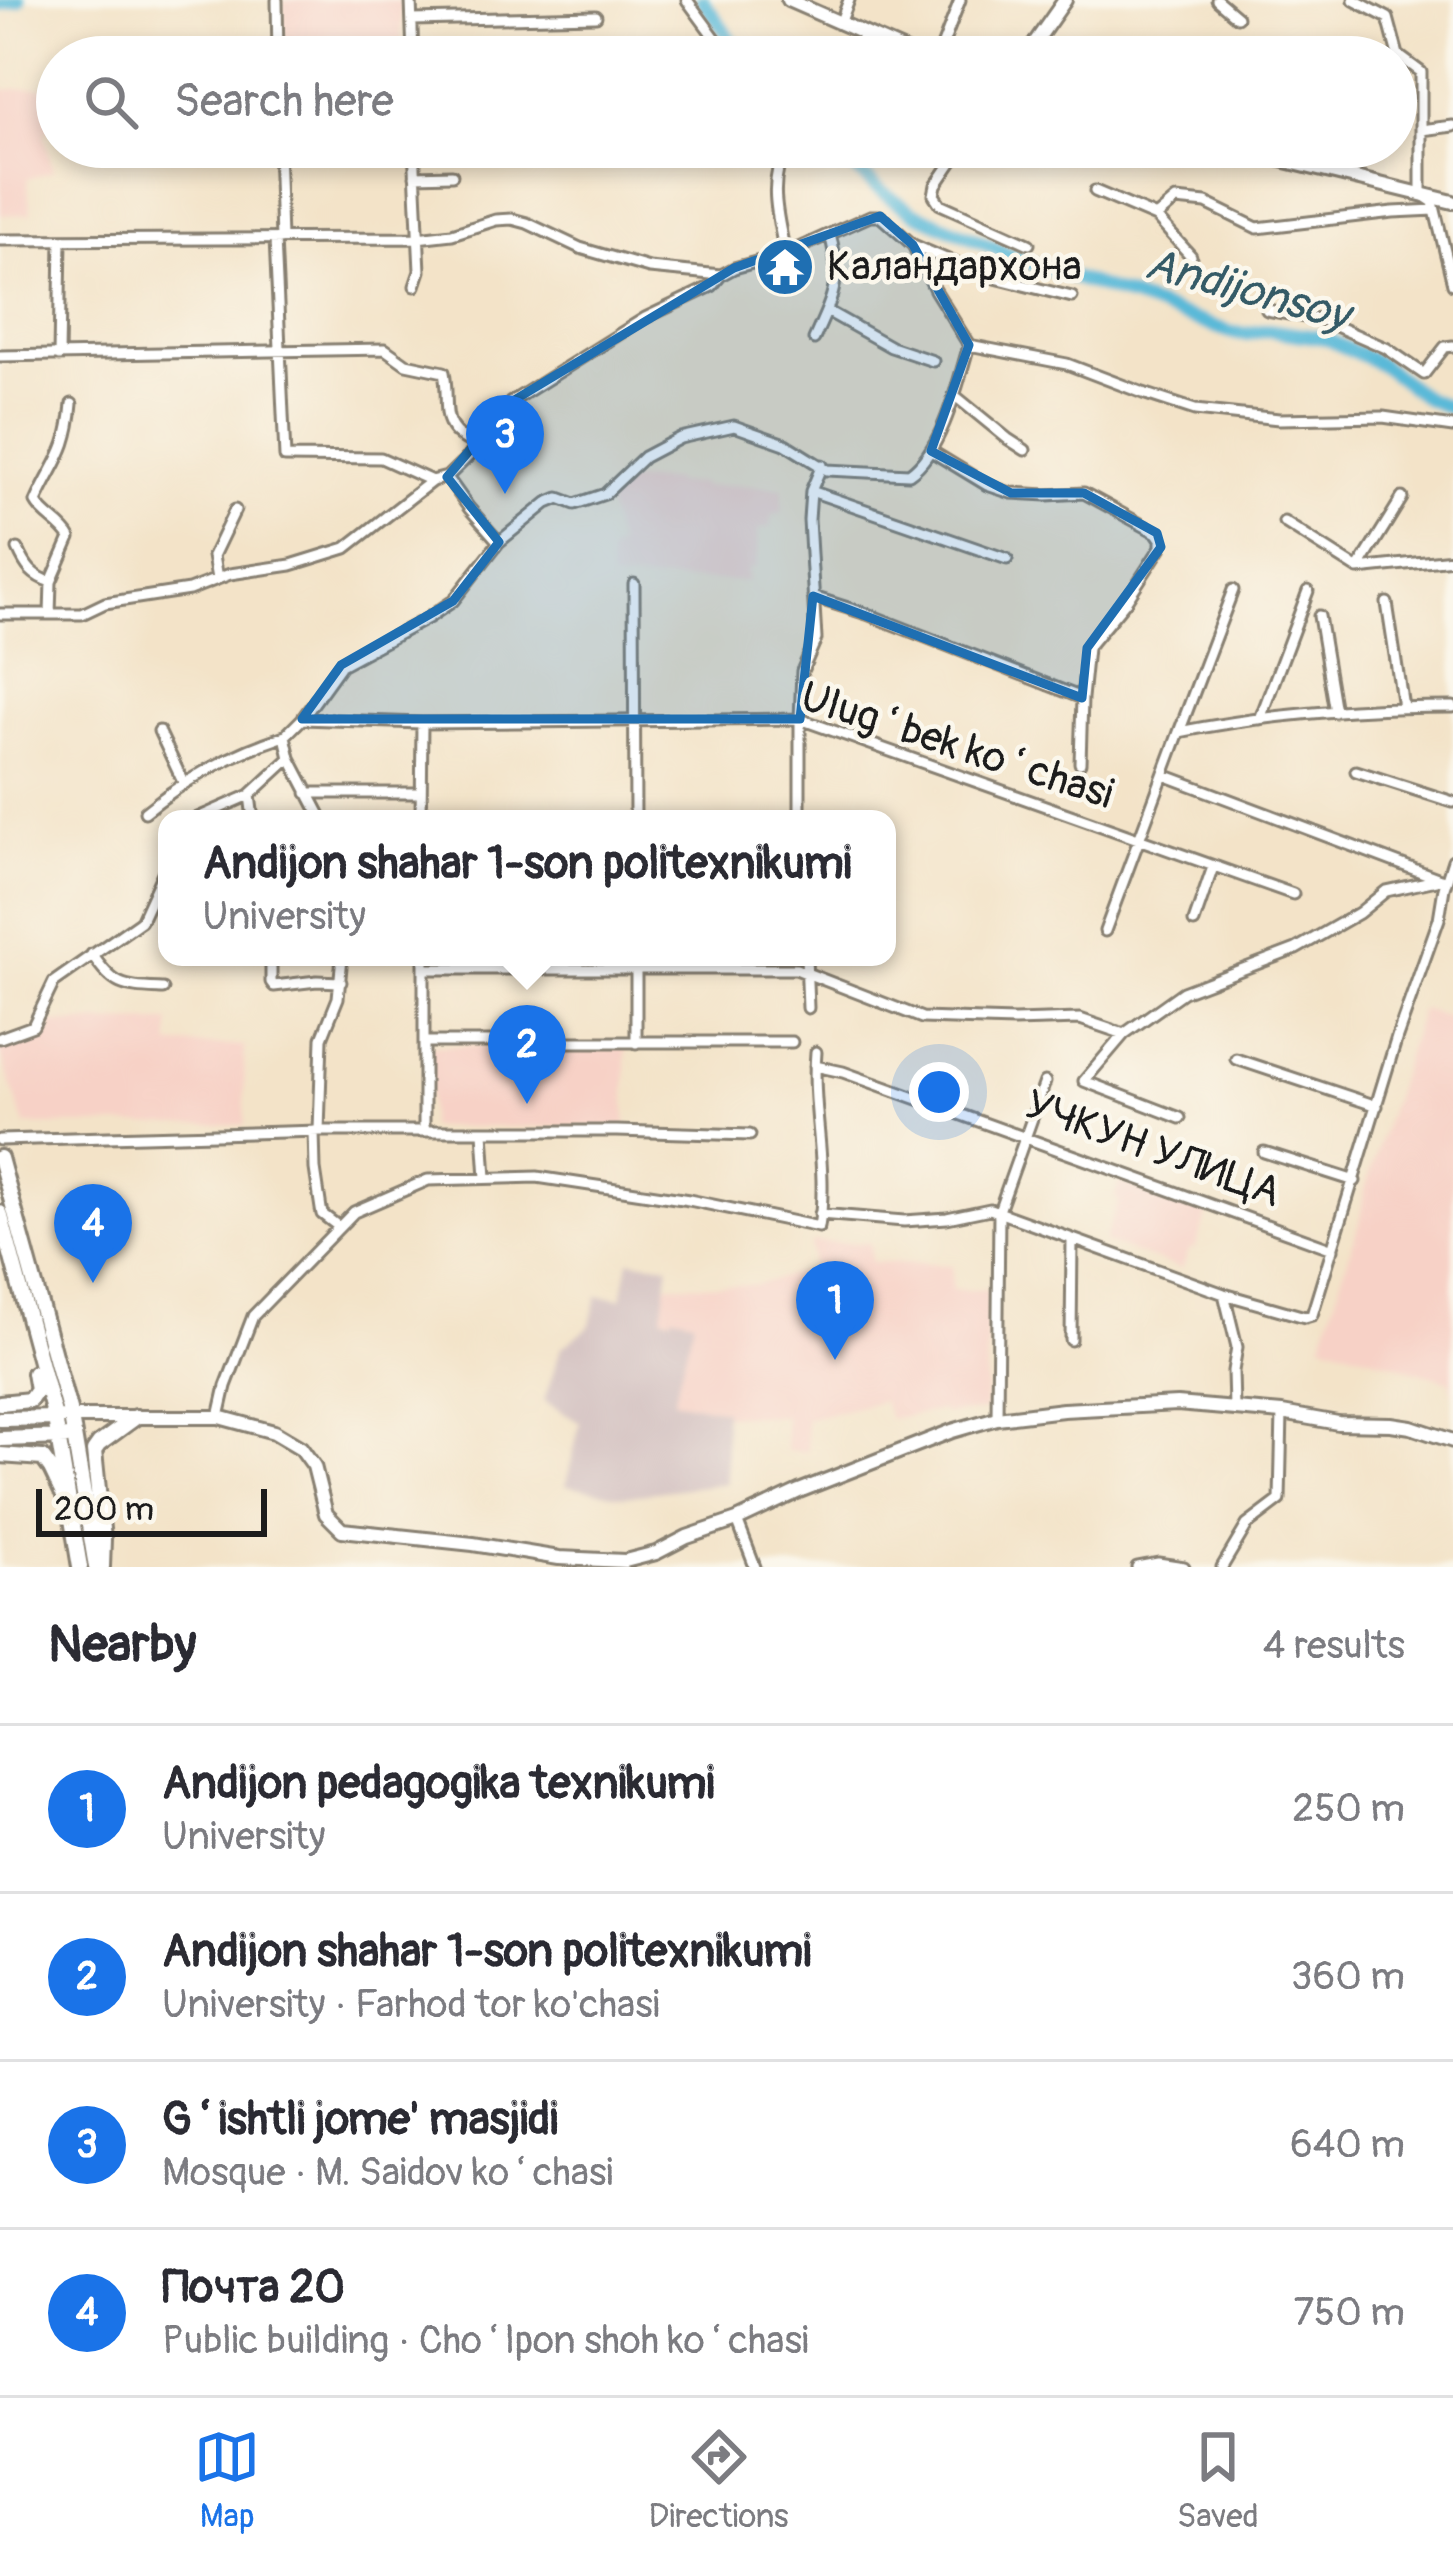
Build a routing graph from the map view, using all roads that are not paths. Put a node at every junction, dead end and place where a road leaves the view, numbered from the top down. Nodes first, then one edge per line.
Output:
1 (277, 0) edge
2 (412, 0) edge
3 (687, 0) edge
4 (788, 0) edge
5 (849, 0) edge
6 (960, 0) edge
7 (1065, 0) edge
8 (1217, 0) edge
9 (1354, 0) edge
10 (596, 16) dead end
11 (1238, 17) dead end
12 (412, 20) junction
13 (840, 25) junction
14 (278, 36) edge
15 (412, 36) edge
16 (713, 36) edge
17 (864, 36) edge
18 (946, 36) edge
19 (1040, 36) edge
20 (1393, 36) edge
21 (1417, 69) edge
22 (1453, 126) edge
23 (1421, 130) junction
24 (278, 168) edge
25 (415, 168) edge
26 (775, 168) edge
27 (948, 168) edge
28 (1315, 168) edge
29 (452, 175) dead end
30 (415, 176) junction
31 (1095, 191) dead end
32 (1421, 194) junction
33 (1453, 202) edge
34 (1435, 210) junction
35 (1156, 217) junction
36 (830, 235) junction
37 (417, 238) junction
38 (278, 239) junction
39 (61, 240) junction
40 (0, 241) edge
41 (1029, 244) dead end
42 (914, 245) junction
43 (785, 254) junction
44 (1192, 256) dead end
45 (721, 275) junction
46 (1453, 284) edge
47 (416, 286) dead end
48 (1072, 296) dead end
49 (1268, 310) dead end
50 (826, 311) junction
51 (814, 339) dead end
52 (969, 345) junction
53 (1453, 346) edge
54 (280, 352) junction
55 (0, 356) edge
56 (59, 356) junction
57 (933, 361) dead end
58 (954, 395) junction
59 (72, 404) dead end
60 (1453, 428) edge
61 (479, 446) junction
62 (1025, 450) dead end
63 (931, 451) junction
64 (822, 466) junction
65 (447, 478) junction
66 (432, 482) junction
67 (811, 491) junction
68 (1402, 497) dead end
69 (235, 510) dead end
70 (1284, 522) dead end
71 (499, 542) junction
72 (19, 549) dead end
73 (1453, 559) edge
74 (1007, 560) dead end
75 (1358, 569) junction
76 (217, 579) junction
77 (51, 582) junction
78 (634, 584) dead end
79 (1233, 590) dead end
80 (1308, 591) dead end
81 (813, 596) junction
82 (1387, 603) dead end
83 (836, 604) junction
84 (0, 614) edge
85 (50, 614) junction
86 (814, 614) junction
87 (1319, 616) dead end
88 (1082, 698) junction
89 (1453, 706) edge
90 (1403, 707) junction
91 (1335, 712) junction
92 (302, 718) junction
93 (800, 719) junction
94 (1260, 719) junction
95 (636, 721) junction
96 (422, 724) junction
97 (159, 731) dead end
98 (1179, 732) junction
99 (285, 736) junction
100 (290, 758) junction
101 (1080, 763) dead end
102 (1356, 771) dead end
103 (1164, 775) junction
104 (184, 784) junction
105 (307, 793) junction
106 (420, 793) junction
107 (250, 795) junction
108 (1453, 802) edge
109 (216, 810) edge
110 (252, 810) edge
111 (317, 810) edge
112 (421, 810) edge
113 (635, 810) edge
114 (800, 810) edge
115 (145, 812) dead end
116 (1138, 841) junction
117 (1453, 860) edge
118 (1214, 867) junction
119 (1444, 880) junction
120 (158, 884) edge
121 (1293, 894) dead end
122 (1439, 920) junction
123 (1194, 922) dead end
124 (1453, 923) edge
125 (1105, 931) dead end
126 (92, 954) junction
127 (272, 966) edge
128 (341, 966) edge
129 (424, 966) edge
130 (636, 966) edge
131 (716, 966) edge
132 (807, 966) edge
133 (808, 975) junction
134 (340, 982) junction
135 (163, 989) dead end
136 (808, 1008) dead end
137 (1124, 1034) junction
138 (0, 1038) edge
139 (424, 1042) junction
140 (792, 1042) dead end
141 (636, 1043) junction
142 (816, 1052) dead end
143 (1236, 1059) dead end
144 (815, 1066) junction
145 (1045, 1082) dead end
146 (1377, 1106) junction
147 (1180, 1118) dead end
148 (317, 1131) junction
149 (424, 1131) junction
150 (483, 1132) junction
151 (750, 1135) dead end
152 (1026, 1138) junction
153 (0, 1140) edge
154 (1264, 1151) dead end
155 (0, 1158) edge
156 (486, 1178) junction
157 (1354, 1181) junction
158 (999, 1211) junction
159 (0, 1213) edge
160 (820, 1214) junction
161 (339, 1227) junction
162 (1072, 1240) junction
163 (1334, 1249) junction
164 (1224, 1294) junction
165 (24, 1304) junction
166 (1070, 1340) dead end
167 (0, 1402) edge
168 (1234, 1408) junction
169 (1282, 1413) junction
170 (136, 1417) junction
171 (219, 1417) junction
172 (997, 1418) junction
173 (0, 1419) edge
174 (64, 1427) junction
175 (0, 1438) edge
176 (1453, 1441) edge
177 (0, 1455) edge
178 (737, 1520) junction
179 (74, 1525) junction
180 (80, 1567) edge
181 (99, 1567) edge
182 (755, 1567) edge
183 (1137, 1567) edge
184 (1184, 1567) edge
185 (1222, 1567) edge

1 - 14 street
2 - 12 street
3 - 16 street
4 - 13 street
5 - 13 street
6 - 18 street
7 - 19 street
8 - 11 street
9 - 20 street
10 - 12 street
12 - 15 street
13 - 17 street
21 - 23 street
22 - 23 street
23 - 32 street
24 - 38 street
25 - 30 street
26 - 43 street
27 - 41 street
28 - 32 street
29 - 30 street
30 - 37 street
31 - 35 street
32 - 33 street
32 - 34 street
34 - 35 street
34 - 46 street
35 - 44 street
36 - 42 street
36 - 43 street
36 - 50 street
37 - 38 street
37 - 45 street
37 - 47 street
38 - 39 street
38 - 54 street
39 - 40 street
39 - 56 street
42 - 48 street
42 - 52 street
43 - 45 street
45 - 61 street
49 - 53 street
50 - 51 street
50 - 57 street
52 - 58 street
52 - 60 street
54 - 56 street
54 - 61 street
54 - 66 street
55 - 56 street
58 - 62 street
58 - 63 street
59 - 77 street
61 - 65 street
63 - 64 street
63 - 88 street
64 - 67 street
64 - 71 street
65 - 66 street
65 - 71 street
66 - 76 street
67 - 74 street
67 - 81 street
68 - 75 street
69 - 76 street
70 - 75 street
71 - 92 street
72 - 77 street
73 - 75 street
76 - 85 street
77 - 85 street
78 - 95 street
79 - 98 street
80 - 94 street
81 - 83 street
81 - 86 street
82 - 90 street
83 - 86 street
83 - 88 street
84 - 85 street
86 - 93 street
87 - 91 street
88 - 101 street
89 - 90 street
90 - 91 street
91 - 94 street
92 - 96 street, Ulugʻbek koʻchasi
92 - 99 street
93 - 95 street, Ulugʻbek koʻchasi
93 - 114 street
93 - 116 street, Ulugʻbek koʻchasi
94 - 98 street
95 - 96 street, Ulugʻbek koʻchasi
95 - 113 street
96 - 106 street
97 - 104 street
98 - 103 street
99 - 100 street
99 - 104 street
100 - 105 street
100 - 107 street
102 - 108 street
103 - 116 street
103 - 119 street
104 - 115 street
105 - 106 street
105 - 111 street
106 - 112 street
107 - 109 street
107 - 110 street
116 - 118 street, Ulugʻbek koʻchasi
116 - 125 street
117 - 119 street
118 - 121 street, Ulugʻbek koʻchasi
118 - 123 street
119 - 122 street
119 - 137 street
120 - 126 street
122 - 124 street
122 - 146 street
126 - 135 street
126 - 138 street
127 - 134 street
128 - 134 street
129 - 139 street
130 - 141 street
131 - 133 street
132 - 133 street
133 - 136 street
133 - 137 street
134 - 148 street
137 - 147 street
139 - 141 street
139 - 149 street
140 - 141 street
142 - 144 street
143 - 146 street
144 - 152 street, УЧКУН УЛИЦА
144 - 160 street
145 - 152 street
146 - 157 street
148 - 149 street
148 - 153 street
148 - 161 street
149 - 150 street
150 - 151 street
150 - 156 street
152 - 158 street
152 - 163 street, УЧКУН УЛИЦА
154 - 157 street
155 - 174 main road
156 - 160 street
156 - 161 street
157 - 163 street
158 - 160 street
158 - 162 street
158 - 172 street
159 - 165 main road
161 - 171 street
162 - 164 street
162 - 166 street
163 - 164 street
164 - 168 street
165 - 167 main road
165 - 174 main road
168 - 169 street
168 - 172 street
169 - 176 street
169 - 185 street
170 - 171 street
170 - 174 street
170 - 181 main road
171 - 178 street
172 - 178 street
173 - 174 main road
174 - 175 main road
174 - 179 main road
174 - 181 main road
177 - 179 main road
178 - 182 street
179 - 180 main road
183 - 184 street

